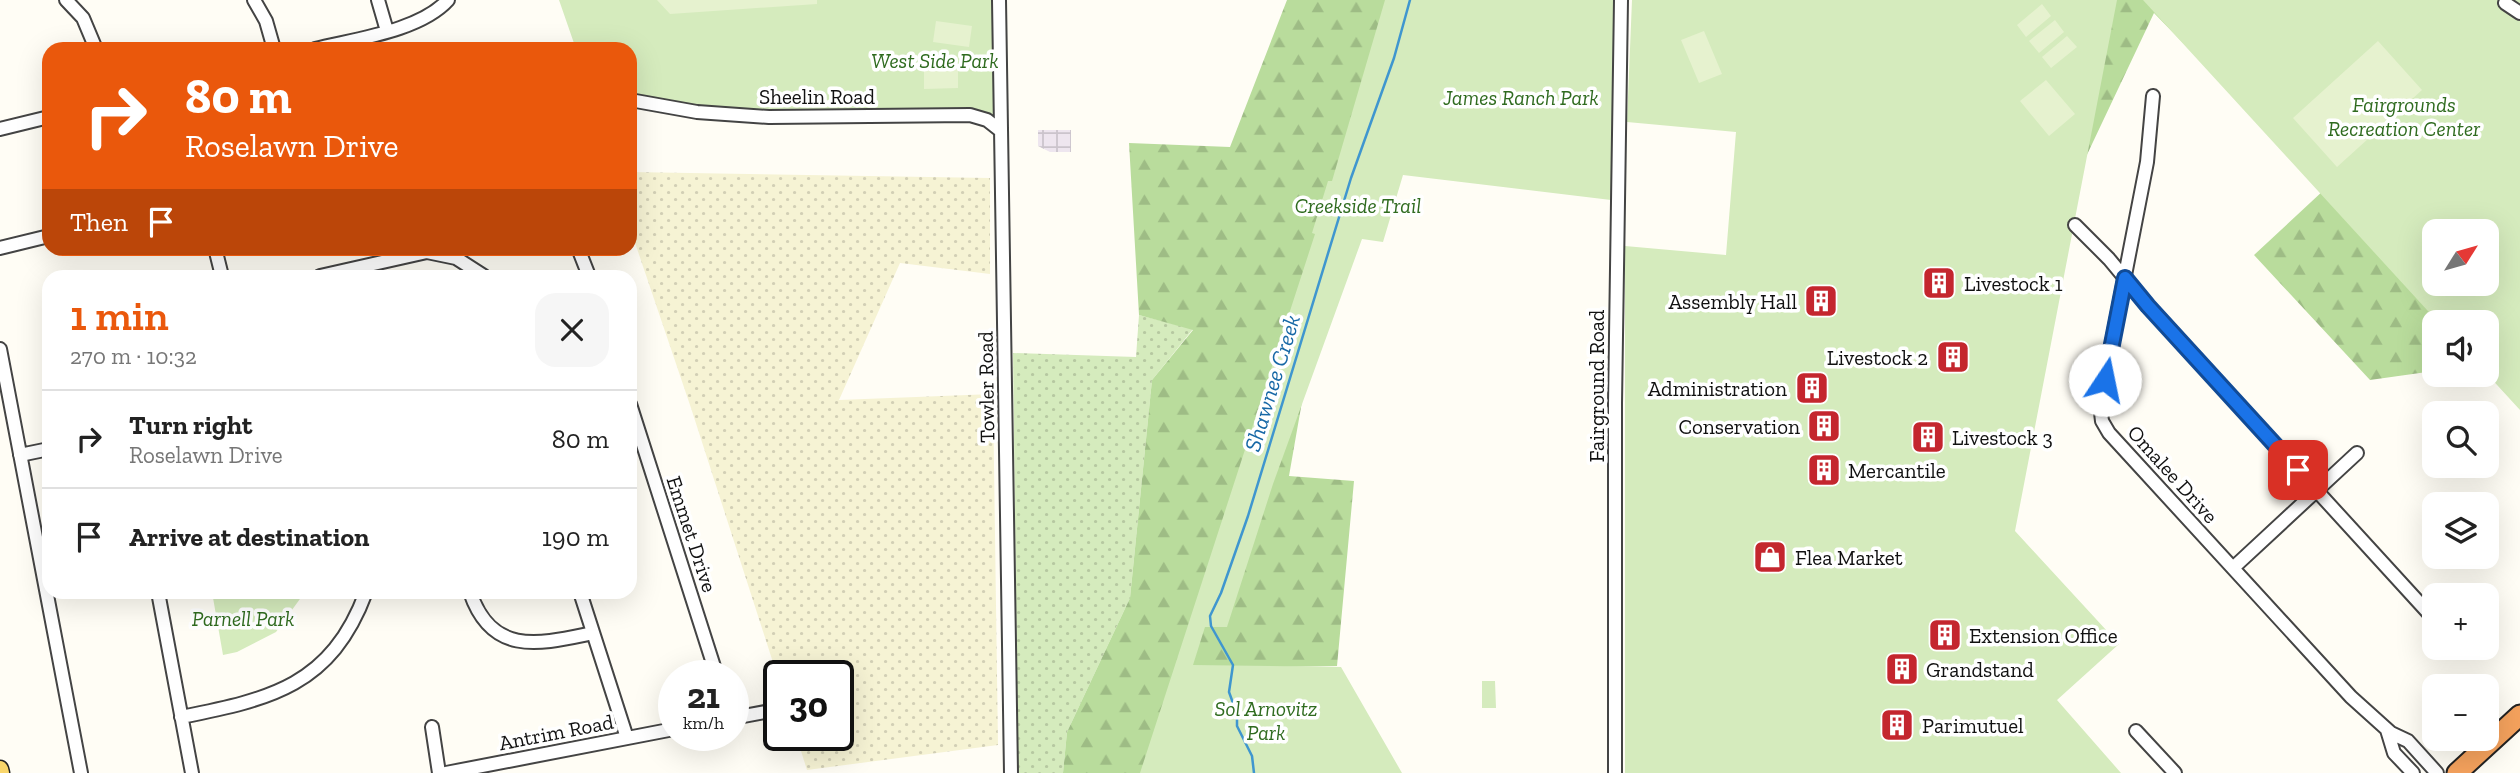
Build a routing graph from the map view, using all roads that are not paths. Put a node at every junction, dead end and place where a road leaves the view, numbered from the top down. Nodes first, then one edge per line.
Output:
1 (65, 0) edge
2 (254, 0) edge
3 (378, 0) edge
4 (448, 0) edge
5 (999, 0) edge
6 (1621, 0) edge
7 (2505, 3) dead end
8 (2520, 13) edge
9 (387, 30) junction
10 (93, 42) edge
11 (272, 42) edge
12 (342, 42) edge
13 (2153, 96) dead end
14 (637, 101) edge
15 (42, 119) edge
16 (0, 129) edge
17 (1001, 131) junction
18 (2075, 225) dead end
19 (42, 238) edge
20 (0, 248) edge
21 (408, 256) edge
22 (449, 256) edge
23 (369, 270) edge
24 (475, 270) edge
25 (2125, 278) junction
26 (0, 349) edge
27 (637, 426) edge
28 (42, 450) edge
29 (2357, 453) dead end
30 (20, 455) junction
31 (2317, 490) junction
32 (2233, 568) junction
33 (42, 570) edge
34 (48, 599) edge
35 (159, 599) edge
36 (363, 599) edge
37 (474, 599) edge
38 (582, 599) edge
39 (2422, 606) edge
40 (593, 633) junction
41 (712, 660) edge
42 (2520, 715) edge
43 (181, 717) junction
44 (432, 727) dead end
45 (2387, 729) junction
46 (2136, 730) dead end
47 (658, 732) edge
48 (627, 738) junction
49 (81, 773) edge
50 (192, 773) edge
51 (439, 773) edge
52 (446, 773) edge
53 (1012, 773) edge
54 (1615, 773) edge
55 (2175, 773) edge
56 (2413, 773) edge
57 (2437, 773) edge
58 (2457, 773) edge

1 - 10 street
2 - 11 street
3 - 9 street
4 - 9 street
5 - 17 street, Towler Road
6 - 54 street, Fairground Road
7 - 8 street
9 - 12 street
13 - 25 street, Omalee Drive
14 - 17 street, Sheelin Road
15 - 16 street
17 - 53 street, Towler Road
18 - 25 street
19 - 20 street
21 - 23 street
22 - 24 street
25 - 31 street
25 - 32 street, Omalee Drive
26 - 30 street
27 - 41 street, Emmet Drive
28 - 30 street
29 - 31 street
30 - 33 street
31 - 32 street
31 - 39 street
32 - 45 street, Omalee Drive
34 - 49 street
35 - 43 street
36 - 43 street
37 - 40 street
38 - 40 street
40 - 48 street
42 - 58 highway
43 - 50 street
44 - 51 street
45 - 56 street, Omalee Drive
45 - 57 street, Omalee Drive
46 - 55 street
47 - 48 street, Antrim Road
48 - 52 street, Antrim Road

